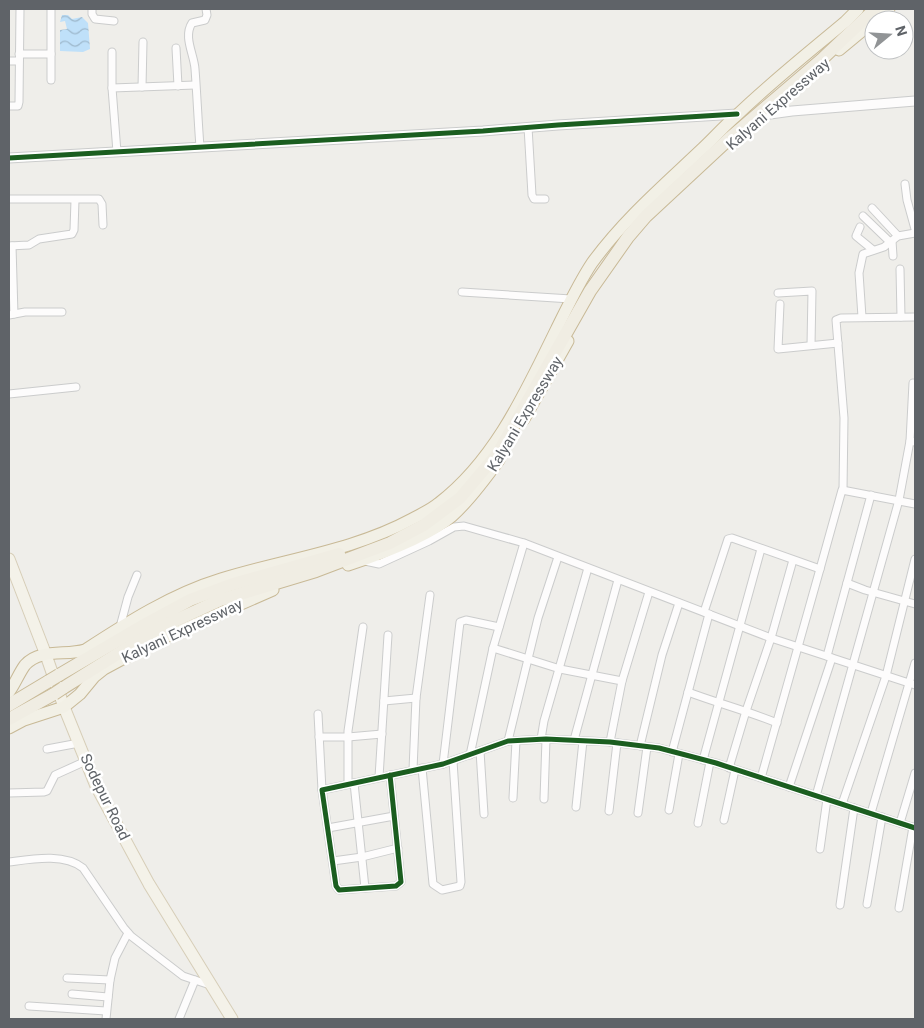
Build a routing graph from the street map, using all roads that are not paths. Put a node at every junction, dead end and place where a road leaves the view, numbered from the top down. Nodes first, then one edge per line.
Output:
1 (20, 9) edge
2 (51, 9) edge
3 (92, 9) edge
4 (206, 9) edge
5 (858, 9) edge
6 (866, 9) edge
7 (875, 9) edge
8 (114, 20) dead end
9 (864, 30) edge
10 (143, 42) dead end
11 (176, 48) dead end
12 (112, 52) dead end
13 (51, 54) junction
14 (20, 57) junction
15 (9, 61) edge
16 (50, 80) dead end
17 (195, 85) junction
18 (178, 86) junction
19 (142, 87) junction
20 (112, 88) junction
21 (915, 101) edge
22 (9, 106) edge
23 (737, 114) junction
24 (763, 115) junction
25 (528, 127) junction
26 (200, 147) junction
27 (117, 152) junction
28 (9, 158) edge
29 (905, 184) dead end
30 (9, 199) edge
31 (75, 200) junction
32 (545, 200) dead end
33 (872, 208) dead end
34 (862, 216) dead end
35 (103, 225) dead end
36 (860, 227) dead end
37 (915, 229) edge
38 (915, 233) edge
39 (894, 240) junction
40 (10, 246) edge
41 (873, 250) junction
42 (893, 256) dead end
43 (900, 270) dead end
44 (462, 292) dead end
45 (778, 293) dead end
46 (571, 299) junction
47 (780, 304) dead end
48 (62, 312) dead end
49 (11, 314) edge
50 (862, 317) junction
51 (901, 317) junction
52 (915, 317) edge
53 (838, 343) junction
54 (812, 346) junction
55 (913, 383) dead end
56 (76, 387) dead end
57 (9, 394) edge
58 (913, 441) edge
59 (842, 490) junction
60 (871, 495) junction
61 (899, 500) junction
62 (915, 504) edge
63 (524, 543) junction
64 (761, 549) junction
65 (558, 557) junction
66 (9, 559) edge
67 (915, 559) edge
68 (362, 560) junction
69 (793, 560) junction
70 (588, 568) junction
71 (820, 569) junction
72 (137, 575) dead end
73 (618, 580) junction
74 (847, 583) junction
75 (649, 592) junction
76 (874, 593) junction
77 (430, 594) dead end
78 (904, 601) junction
79 (679, 603) junction
80 (915, 604) edge
81 (706, 613) junction
82 (740, 626) junction
83 (120, 627) junction
84 (363, 627) dead end
85 (500, 627) junction
86 (388, 634) dead end
87 (771, 638) junction
88 (799, 647) junction
89 (493, 648) junction
90 (46, 654) junction
91 (829, 657) junction
92 (528, 659) junction
93 (915, 663) edge
94 (852, 664) junction
95 (560, 669) junction
96 (590, 676) junction
97 (886, 676) junction
98 (622, 681) junction
99 (912, 684) edge
100 (9, 692) edge
101 (688, 692) junction
102 (416, 698) junction
103 (384, 701) junction
104 (719, 704) junction
105 (9, 705) edge
106 (64, 707) junction
107 (746, 711) junction
108 (318, 714) dead end
109 (9, 719) edge
110 (777, 723) junction
111 (9, 728) edge
112 (382, 734) junction
113 (319, 737) junction
114 (348, 737) junction
115 (544, 739) junction
116 (574, 740) junction
117 (508, 741) junction
118 (516, 741) junction
119 (583, 741) junction
120 (613, 742) junction
121 (79, 743) junction
122 (644, 746) junction
123 (47, 749) dead end
124 (480, 751) junction
125 (676, 752) junction
126 (470, 755) junction
127 (86, 761) junction
128 (453, 761) junction
129 (706, 761) junction
130 (443, 764) junction
131 (422, 768) junction
132 (732, 769) junction
133 (413, 770) junction
134 (915, 774) edge
135 (390, 775) junction
136 (379, 778) junction
137 (761, 778) junction
138 (351, 783) junction
139 (789, 787) junction
140 (322, 790) junction
141 (9, 793) edge
142 (816, 796) junction
143 (513, 798) dead end
144 (544, 799) dead end
145 (827, 799) junction
146 (842, 804) junction
147 (576, 806) dead end
148 (854, 808) junction
149 (669, 810) dead end
150 (609, 811) dead end
151 (638, 813) dead end
152 (871, 813) junction
153 (484, 814) dead end
154 (394, 816) junction
155 (882, 817) junction
156 (724, 820) dead end
157 (358, 822) junction
158 (698, 823) dead end
159 (900, 823) junction
160 (328, 828) junction
161 (914, 828) edge
162 (398, 848) junction
163 (820, 849) dead end
164 (362, 857) junction
165 (333, 861) junction
166 (9, 862) edge
167 (365, 888) junction
168 (867, 904) dead end
169 (840, 905) dead end
170 (899, 908) dead end
171 (128, 933) junction
172 (67, 978) dead end
173 (110, 980) junction
174 (195, 980) junction
175 (212, 986) junction
176 (72, 994) dead end
177 (108, 996) junction
178 (29, 1006) dead end
179 (106, 1011) junction
180 (106, 1019) edge
181 (179, 1019) edge
182 (232, 1019) edge

1 - 14 street
2 - 13 street
3 - 8 street
4 - 17 street
5 - 23 highway, Kalyani Expressway
6 - 105 highway
7 - 109 highway
9 - 24 highway, Kalyani Expressway
10 - 19 street
11 - 18 street
12 - 20 street
13 - 14 street
13 - 16 street
14 - 15 street
14 - 22 street
17 - 18 street
17 - 26 street
18 - 19 street
19 - 20 street
20 - 27 street
21 - 24 street
23 - 25 street
23 - 46 highway, Kalyani Expressway
24 - 68 highway, Kalyani Expressway
25 - 26 street
25 - 32 street
26 - 27 street
27 - 28 street
29 - 37 street
30 - 31 street
31 - 35 street
31 - 40 street
33 - 39 street
34 - 39 street
36 - 41 street
38 - 39 street
39 - 41 street
39 - 42 street
40 - 49 street
41 - 50 street
43 - 51 street
44 - 46 street
45 - 54 street
46 - 83 highway, Kalyani Expressway
47 - 54 street
48 - 49 street
50 - 51 street
50 - 53 street
51 - 52 street
53 - 54 street
53 - 59 street
55 - 58 street
56 - 57 street
58 - 61 street
59 - 60 street
59 - 71 street
60 - 61 street
60 - 74 street
61 - 62 street
61 - 76 street
63 - 65 street
63 - 68 street
63 - 85 street
64 - 69 street
64 - 81 street
64 - 82 street
65 - 70 street
65 - 92 street
66 - 90 main road, Sodepur Road
67 - 78 street
68 - 106 highway, Kalyani Expressway
69 - 71 street
69 - 87 street
70 - 73 street
70 - 95 street
71 - 88 street
72 - 83 street
73 - 75 street
73 - 96 street
74 - 76 street
74 - 91 street
75 - 79 street
75 - 98 street
76 - 78 street
76 - 94 street
77 - 102 street
78 - 80 street
78 - 97 street
79 - 81 street
79 - 122 street
81 - 82 street
81 - 101 street
82 - 87 street
82 - 104 street
83 - 90 highway, Kalyani Expressway
84 - 114 street
85 - 89 street
85 - 130 street
86 - 103 street
87 - 88 street
87 - 107 street
88 - 91 street
88 - 110 street
89 - 92 street
89 - 126 street
90 - 100 highway, Kalyani Expressway
90 - 106 main road, Sodepur Road
91 - 94 street
91 - 139 street
92 - 95 street
92 - 117 street
93 - 99 street
94 - 97 street
94 - 142 street
95 - 96 street
95 - 115 street
96 - 98 street
96 - 116 street
97 - 99 street
97 - 146 street
98 - 120 street
99 - 152 street
101 - 104 street
101 - 125 street
102 - 103 street
102 - 133 street
103 - 112 street
104 - 107 street
104 - 129 street
106 - 111 highway, Kalyani Expressway
106 - 121 main road, Sodepur Road
107 - 110 street
107 - 132 street
108 - 113 street
110 - 137 street
112 - 114 street
112 - 136 street
113 - 114 street
113 - 140 street
114 - 138 street
115 - 116 street
115 - 118 street
115 - 144 street
116 - 119 street
117 - 118 street
117 - 124 street
118 - 143 street
119 - 120 street
119 - 147 street
120 - 122 street
120 - 150 street
121 - 123 street
121 - 127 main road, Sodepur Road
122 - 125 street
122 - 151 street
124 - 126 street
124 - 153 street
125 - 129 street
125 - 149 street
126 - 128 street
127 - 141 street
127 - 175 main road, Sodepur Road
128 - 130 street
128 - 131 street
129 - 132 street
129 - 158 street
130 - 131 street
131 - 133 street
132 - 137 street
132 - 156 street
133 - 135 street
134 - 159 street
135 - 136 street
135 - 154 street
136 - 138 street
137 - 139 street
138 - 140 street
138 - 157 street
139 - 142 street
140 - 160 street
142 - 145 street
145 - 146 street
145 - 163 street
146 - 148 street
148 - 152 street
148 - 169 street
152 - 155 street
154 - 157 street
154 - 162 street
155 - 159 street
155 - 168 street
157 - 160 street
157 - 164 street
159 - 161 street
160 - 165 street
161 - 170 street
162 - 164 street
162 - 167 street
164 - 165 street
164 - 167 street
165 - 167 street
166 - 171 street
171 - 173 street
171 - 174 street
172 - 173 street
173 - 177 street
174 - 175 street
174 - 181 street
175 - 182 main road, Sodepur Road
176 - 177 street
177 - 179 street
178 - 179 street
179 - 180 street

